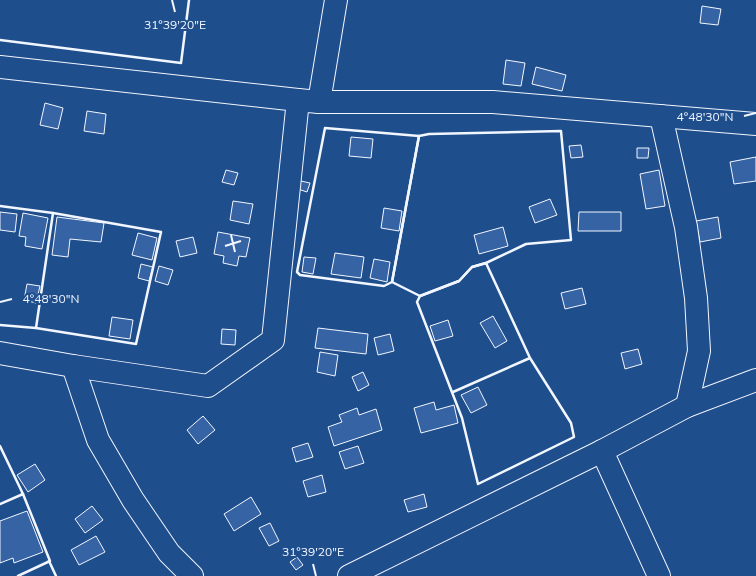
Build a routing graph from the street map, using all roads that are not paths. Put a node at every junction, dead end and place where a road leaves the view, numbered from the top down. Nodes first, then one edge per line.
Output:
1 (336, 0) edge
2 (0, 67) edge
3 (308, 101) junction
4 (661, 116) junction
5 (756, 124) edge
6 (0, 353) edge
7 (73, 366) junction
8 (756, 380) edge
9 (688, 406) junction
10 (602, 451) junction
11 (192, 576) edge
12 (349, 576) edge
13 (659, 576) edge

1 - 3 street
2 - 3 street
3 - 4 street
3 - 7 street
4 - 5 street
4 - 9 street
6 - 7 street
7 - 11 street
8 - 9 street
9 - 10 street
10 - 12 street
10 - 13 street

